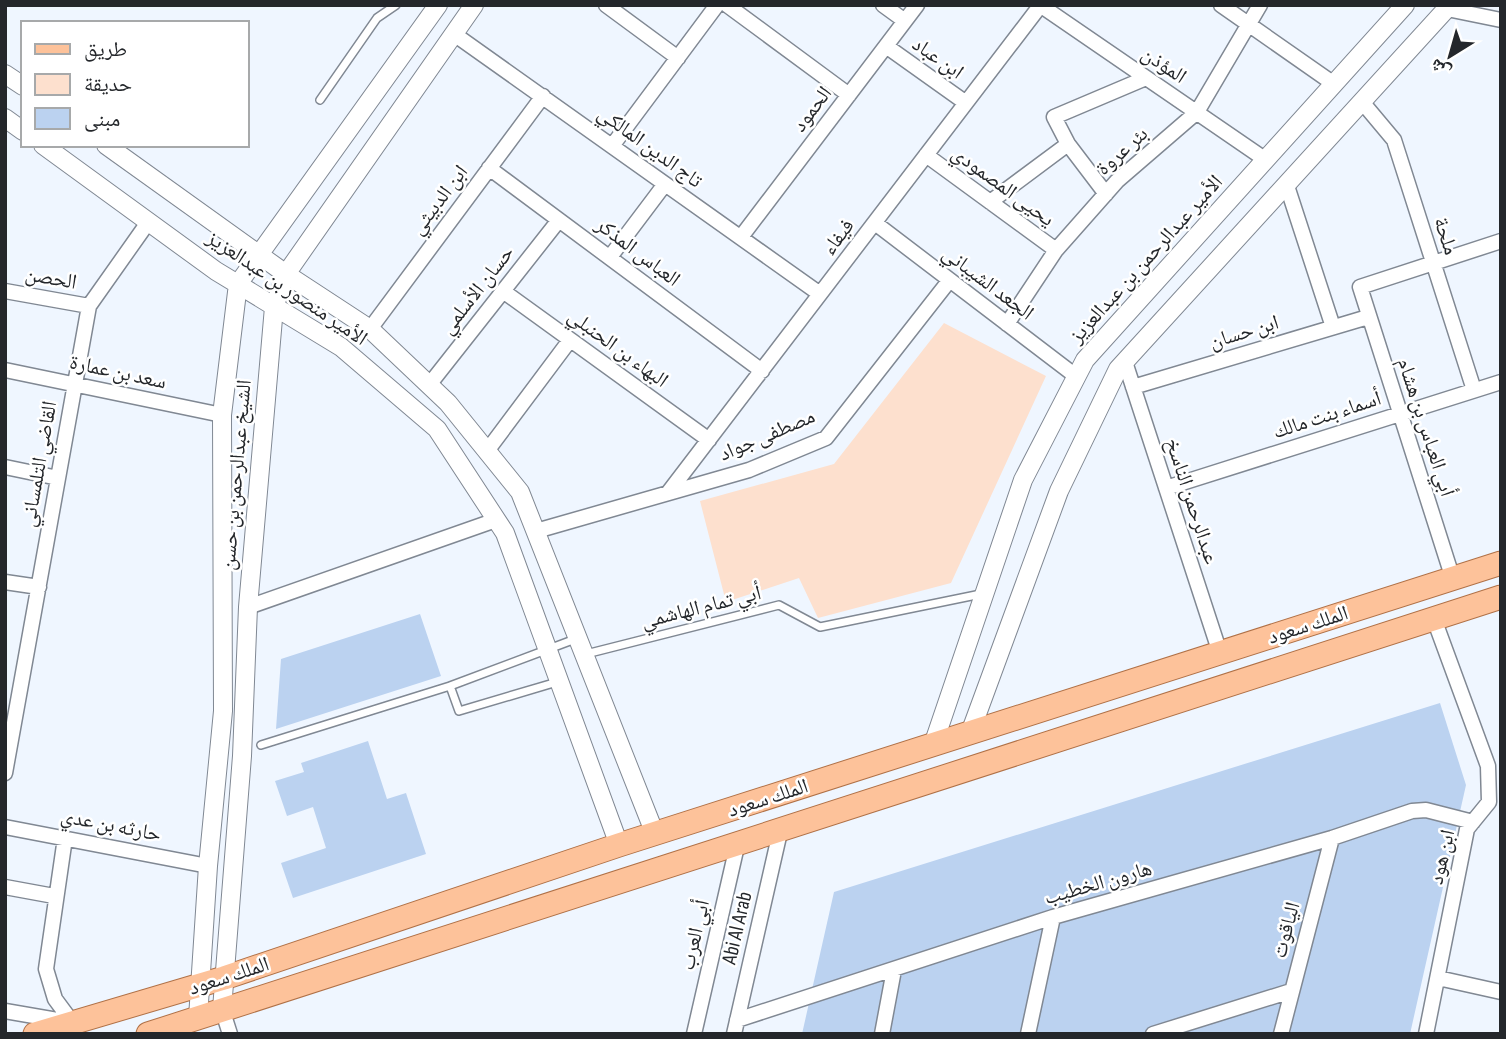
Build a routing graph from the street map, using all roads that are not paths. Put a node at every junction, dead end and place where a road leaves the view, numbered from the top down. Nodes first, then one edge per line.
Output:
1 (396, 5) edge
2 (438, 5) edge
3 (474, 5) edge
4 (607, 5) edge
5 (717, 5) edge
6 (727, 5) edge
7 (883, 5) edge
8 (917, 5) edge
9 (1221, 5) edge
10 (1260, 5) edge
11 (1405, 5) edge
12 (1040, 6) edge
13 (1449, 7) edge
14 (1501, 20) edge
15 (905, 21) junction
16 (1249, 25) junction
17 (454, 34) junction
18 (886, 46) junction
19 (678, 58) junction
20 (5, 74) edge
21 (1146, 78) junction
22 (1334, 84) junction
23 (21, 85) edge
24 (849, 95) junction
25 (543, 96) junction
26 (320, 100) dead end
27 (966, 103) junction
28 (1363, 103) junction
29 (1197, 113) junction
30 (1068, 144) junction
31 (612, 146) junction
32 (46, 147) edge
33 (109, 147) edge
34 (926, 155) junction
35 (1266, 160) junction
36 (489, 168) junction
37 (665, 184) junction
38 (1287, 186) junction
39 (1106, 194) junction
40 (990, 202) junction
41 (559, 219) junction
42 (149, 221) junction
43 (875, 223) junction
44 (741, 237) junction
45 (1501, 242) edge
46 (1189, 246) junction
47 (1056, 250) junction
48 (260, 255) junction
49 (610, 257) junction
50 (1433, 264) junction
51 (1212, 267) junction
52 (286, 274) junction
53 (949, 281) junction
54 (238, 284) junction
55 (5, 291) edge
56 (503, 291) junction
57 (820, 294) junction
58 (89, 306) junction
59 (274, 307) junction
60 (1368, 317) junction
61 (1007, 324) junction
62 (1333, 327) junction
63 (370, 329) junction
64 (570, 340) junction
65 (1125, 362) junction
66 (5, 370) edge
67 (762, 371) junction
68 (1077, 377) junction
69 (1501, 382) edge
70 (75, 384) junction
71 (429, 386) junction
72 (1133, 387) junction
73 (1474, 390) junction
74 (1401, 414) junction
75 (222, 415) junction
76 (709, 440) junction
77 (487, 451) junction
78 (5, 467) edge
79 (58, 478) junction
80 (1166, 488) junction
81 (668, 493) junction
82 (496, 520) junction
83 (536, 531) junction
84 (1501, 564) edge
85 (1453, 579) junction
86 (5, 582) edge
87 (38, 587) junction
88 (985, 594) junction
89 (1501, 597) edge
90 (248, 607) junction
91 (1434, 619) junction
92 (582, 646) junction
93 (547, 649) junction
94 (1220, 653) junction
95 (960, 669) junction
96 (989, 677) junction
97 (559, 681) junction
98 (450, 686) junction
99 (970, 733) junction
100 (8, 741) edge
101 (933, 745) junction
102 (261, 746) dead end
103 (5, 773) edge
104 (1473, 822) junction
105 (5, 827) edge
106 (780, 832) junction
107 (655, 834) junction
108 (65, 838) junction
109 (1332, 838) junction
110 (619, 845) junction
111 (737, 846) junction
112 (208, 866) junction
113 (5, 887) edge
114 (54, 896) junction
115 (1053, 917) junction
116 (894, 970) junction
117 (224, 978) junction
118 (1437, 978) junction
119 (200, 985) junction
120 (1292, 991) junction
121 (1501, 992) edge
122 (222, 1009) junction
123 (5, 1011) edge
124 (72, 1022) junction
125 (201, 1026) edge
126 (736, 1027) edge
127 (35, 1034) edge
128 (148, 1034) edge
129 (230, 1034) edge
130 (694, 1034) edge
131 (882, 1034) edge
132 (1028, 1034) edge
133 (1153, 1034) edge
134 (1281, 1034) edge
135 (1426, 1034) edge

1 - 26 lane
2 - 48 street
3 - 17 street, الشيخ عبدالرحمن بن حسن
4 - 19 street
5 - 19 street
6 - 24 street
7 - 15 street
8 - 15 street, الحمود
9 - 16 street
10 - 16 street, بئر عروة
11 - 22 street, الأمير عبدالرحمن بن عبدالعزيز
12 - 21 street, المؤذن
12 - 27 street, فيفاء
13 - 14 street
13 - 28 street
15 - 18 street, الحمود
16 - 22 street
16 - 29 street, بئر عروة
17 - 25 street, تاج الدين المالكي
17 - 52 street, الشيخ عبدالرحمن بن حسن
18 - 24 street, الحمود
18 - 27 street, ابن عباد
19 - 31 street
20 - 23 street
21 - 29 street, المؤذن
21 - 30 street
22 - 35 street, الأمير عبدالرحمن بن عبدالعزيز
24 - 44 street, الحمود
25 - 31 street, تاج الدين المالكي
25 - 36 street, ابن الدبيثي
27 - 34 street, فيفاء
28 - 38 street
28 - 50 street, ملحة
29 - 35 street, المؤذن
29 - 39 street, بئر عروة
30 - 39 street
30 - 40 street
31 - 37 street, تاج الدين المالكي
32 - 42 street, الأمير منصور بن عبدالعزيز
33 - 48 street, الأمير منصور بن عبدالعزيز
34 - 40 street, يحيى المصمودي
34 - 43 street, فيفاء
35 - 46 street, الأمير عبدالرحمن بن عبدالعزيز
36 - 41 street, العباس المذكر
36 - 63 street, ابن الدبيثي
37 - 44 street, تاج الدين المالكي
37 - 49 street
38 - 51 street
38 - 62 street
39 - 47 street, بئر عروة
40 - 47 street, يحيى المصمودي
41 - 49 street, العباس المذكر
41 - 56 street, حسان الأسلمي
42 - 54 street, الأمير منصور بن عبدالعزيز
42 - 58 street, القاضي التلمساني
43 - 53 street, الجعد الشيباني
43 - 57 street, فيفاء
44 - 57 street, تاج الدين المالكي
45 - 50 street
46 - 51 street
46 - 68 street, الأمير عبدالرحمن بن عبدالعزيز
47 - 61 street, بئر عروة
48 - 52 street, الأمير منصور بن عبدالعزيز
48 - 54 street
49 - 67 street, العباس المذكر
50 - 60 street, أبي العباس بن هشام
50 - 73 street, ملحة
51 - 65 street
52 - 59 street, الشيخ عبدالرحمن بن حسن
52 - 63 street, الأمير منصور بن عبدالعزيز
53 - 61 street, الجعد الشيباني
53 - 81 street, مصطفى جواد
54 - 59 street, الأمير منصور بن عبدالعزيز
54 - 75 street, الشيخ عبدالرحمن بن حسن
55 - 58 street, الحصن
56 - 64 street, البهاء بن الحنبلي
56 - 71 street, حسان الأسلمي
57 - 67 street, فيفاء
58 - 70 street, القاضي التلمساني
59 - 82 street, الأمير منصور بن عبدالعزيز
59 - 90 street, الشيخ عبدالرحمن بن حسن
60 - 62 street, ابن حسان
60 - 74 street, أبي العباس بن هشام
61 - 68 street, الجعد الشيباني
62 - 72 street, ابن حسان
63 - 71 street, الأمير منصور بن عبدالعزيز
64 - 76 street, البهاء بن الحنبلي
64 - 77 street
65 - 72 street, عبدالرحمن الناسخ
65 - 96 street
66 - 70 street, سعد بن عمارة
67 - 76 street, فيفاء
68 - 88 street, الأمير عبدالرحمن بن عبدالعزيز
69 - 73 street, أسماء بنت مالك
70 - 75 street, سعد بن عمارة
70 - 79 street, القاضي التلمساني
71 - 77 street, الأمير منصور بن عبدالعزيز
72 - 80 street, عبدالرحمن الناسخ
73 - 74 street, أسماء بنت مالك
74 - 80 street, أسماء بنت مالك
74 - 85 street, أبي العباس بن هشام
75 - 112 street, الشيخ عبدالرحمن بن حسن
76 - 81 street, فيفاء
77 - 83 street, الأمير منصور بن عبدالعزيز
78 - 79 street
79 - 87 street, القاضي التلمساني
80 - 94 street, عبدالرحمن الناسخ
81 - 83 street, مصطفى جواد
82 - 90 street
82 - 93 street, الأمير منصور بن عبدالعزيز
83 - 92 street, الأمير منصور بن عبدالعزيز
84 - 85 main road, الملك سعود
85 - 94 main road, الملك سعود
86 - 87 street
87 - 100 street, القاضي التلمساني
88 - 92 lane, أبي تمام الهاشمي
88 - 95 street, الأمير عبدالرحمن بن عبدالعزيز
89 - 91 main road, الملك سعود
90 - 117 street, الشيخ عبدالرحمن بن حسن
91 - 104 street, ابن هود
91 - 106 main road, الملك سعود
92 - 93 lane, أبي تمام الهاشمي
92 - 107 street, الأمير منصور بن عبدالعزيز
93 - 97 street, الأمير منصور بن عبدالعزيز
93 - 98 lane, أبي تمام الهاشمي
94 - 99 main road, الملك سعود
95 - 96 street
95 - 101 street, الأمير عبدالرحمن بن عبدالعزيز
96 - 99 street
97 - 98 lane
97 - 110 street, الأمير منصور بن عبدالعزيز
98 - 102 lane, أبي تمام الهاشمي
99 - 101 main road, الملك سعود
100 - 103 street, القاضي التلمساني
101 - 107 main road, الملك سعود
104 - 109 street, هارون الخطيب
104 - 118 street, ابن هود
105 - 108 street, حارثه بن عدي
106 - 111 main road, الملك سعود
106 - 126 street, Abi Al Arab
107 - 110 main road, الملك سعود
108 - 112 street, حارثه بن عدي
108 - 114 street
109 - 115 street, هارون الخطيب
109 - 120 street, الياقوت
110 - 117 main road, الملك سعود
111 - 122 main road, الملك سعود
111 - 130 street, أبي العرب
112 - 119 street, الشيخ عبدالرحمن بن حسن
113 - 114 street
114 - 124 street
115 - 116 street, هارون الخطيب
115 - 132 street
116 - 126 street, هارون الخطيب
116 - 131 street
117 - 119 main road, الملك سعود
117 - 122 street, الشيخ عبدالرحمن بن حسن
118 - 121 street
118 - 135 street, ابن هود
119 - 124 main road, الملك سعود
119 - 125 street, الشيخ عبدالرحمن بن حسن
120 - 133 street
120 - 134 street, الياقوت
122 - 125 main road, الملك سعود
122 - 129 street
123 - 124 street
124 - 127 main road, الملك سعود
125 - 128 main road, الملك سعود

